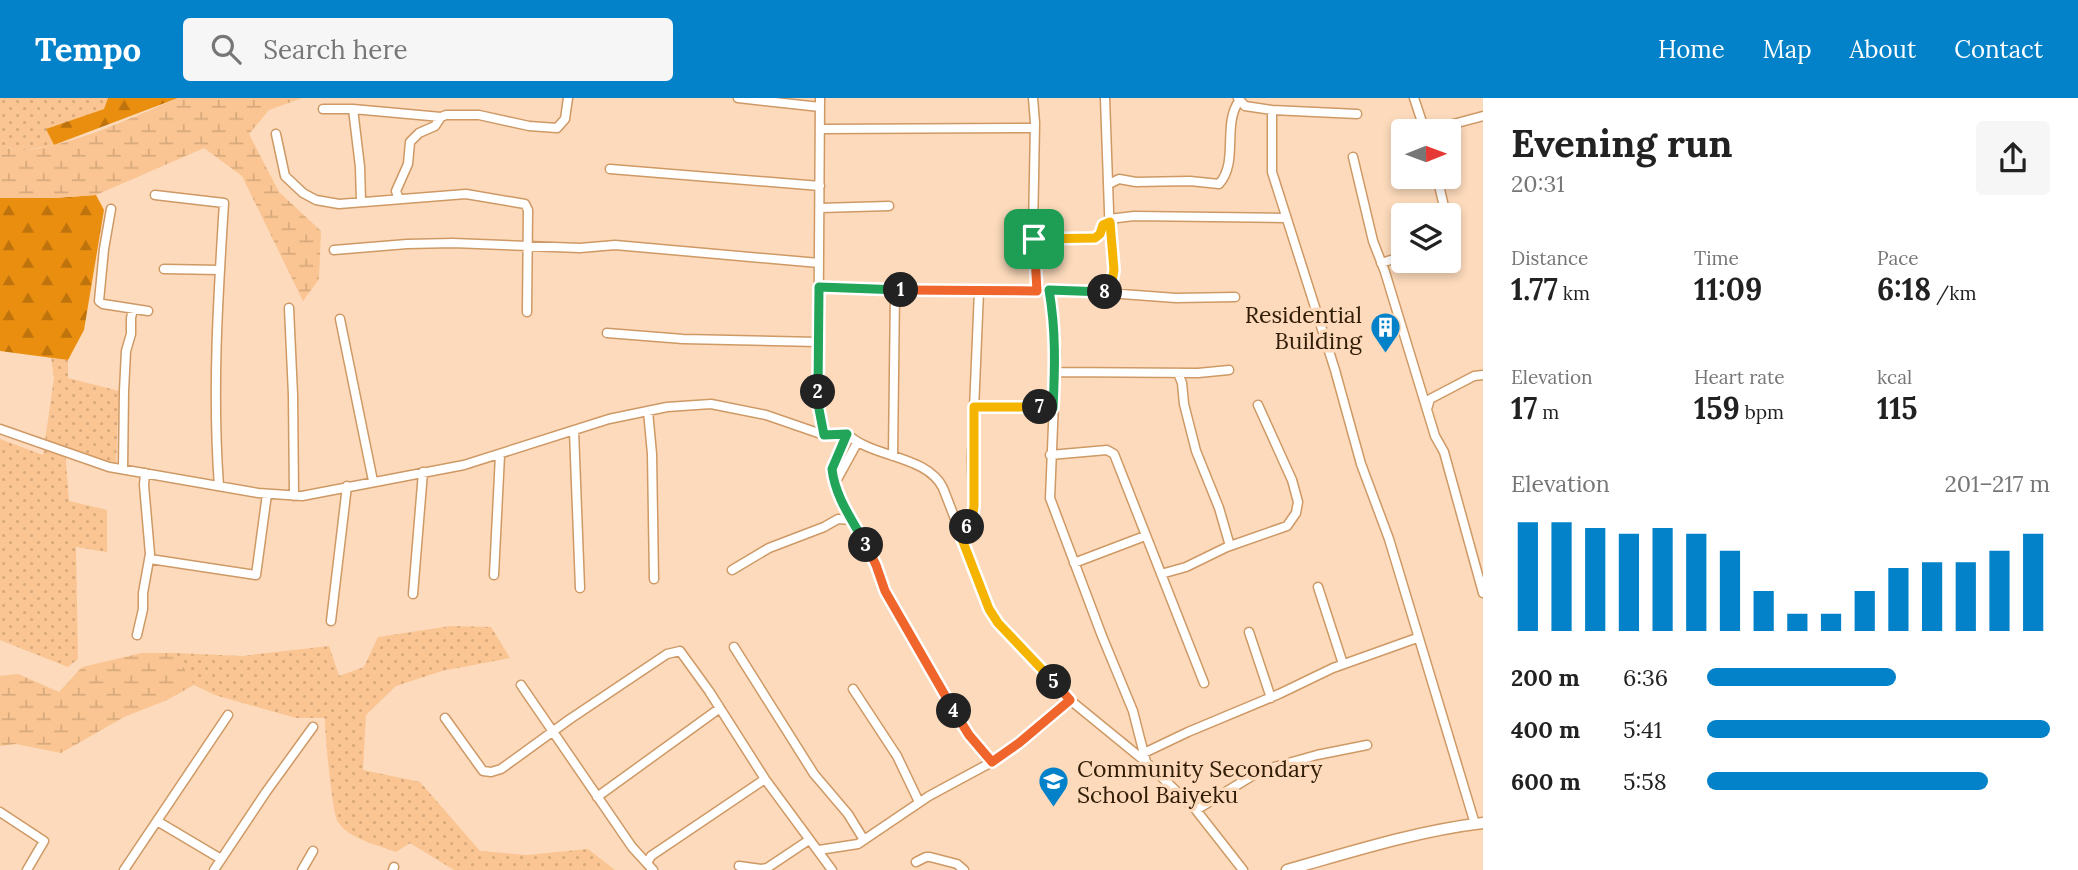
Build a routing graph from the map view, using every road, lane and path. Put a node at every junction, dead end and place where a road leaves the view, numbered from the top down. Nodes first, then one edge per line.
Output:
1 (568, 98) edge
2 (738, 98) edge
3 (1033, 98) edge
4 (1105, 98) edge
5 (1414, 98) edge
6 (1238, 99) edge
7 (820, 102) edge
8 (323, 109) dead end
9 (353, 109) junction
10 (1272, 110) junction
11 (1357, 114) dead end
12 (441, 117) junction
13 (1483, 117) edge
14 (1422, 119) edge
15 (1461, 122) edge
16 (1035, 128) junction
17 (820, 129) junction
18 (276, 134) dead end
19 (1353, 157) dead end
20 (610, 169) dead end
21 (1109, 184) junction
22 (820, 187) junction
23 (155, 195) dead end
24 (399, 199) junction
25 (360, 201) junction
26 (889, 206) dead end
27 (820, 208) junction
28 (111, 209) dead end
29 (1286, 218) junction
30 (1110, 221) junction
31 (1034, 239) junction
32 (527, 245) junction
33 (334, 250) dead end
34 (1391, 259) edge
35 (1381, 262) junction
36 (819, 263) junction
37 (164, 269) dead end
38 (220, 270) junction
39 (819, 287) junction
40 (895, 290) junction
41 (1049, 290) junction
42 (979, 291) junction
43 (1037, 291) junction
44 (1110, 293) junction
45 (1235, 298) dead end
46 (289, 308) dead end
47 (134, 309) junction
48 (148, 311) dead end
49 (527, 312) dead end
50 (340, 319) dead end
51 (607, 334) dead end
52 (818, 342) junction
53 (1228, 370) dead end
54 (1055, 372) junction
55 (1178, 373) junction
56 (1190, 373) junction
57 (1483, 375) edge
58 (1182, 383) junction
59 (1427, 398) junction
60 (1258, 405) dead end
61 (974, 407) junction
62 (1053, 408) junction
63 (648, 411) junction
64 (0, 429) edge
65 (574, 431) junction
66 (847, 434) junction
67 (824, 435) junction
68 (857, 443) junction
69 (500, 455) junction
70 (1050, 455) junction
71 (893, 456) junction
72 (123, 469) junction
73 (423, 472) junction
74 (145, 473) junction
75 (373, 481) junction
76 (835, 483) junction
77 (219, 486) junction
78 (347, 486) junction
79 (267, 494) junction
80 (294, 496) junction
81 (845, 506) junction
82 (838, 519) junction
83 (852, 520) junction
84 (960, 534) junction
85 (1145, 536) junction
86 (1230, 546) junction
87 (150, 559) junction
88 (1074, 563) junction
89 (732, 570) dead end
90 (1161, 574) junction
91 (494, 575) dead end
92 (654, 579) dead end
93 (1318, 587) dead end
94 (580, 588) dead end
95 (1483, 593) edge
96 (413, 594) dead end
97 (331, 621) dead end
98 (1249, 632) dead end
99 (138, 635) dead end
100 (1418, 638) junction
101 (734, 647) dead end
102 (1343, 664) junction
103 (1204, 683) dead end
104 (521, 685) dead end
105 (853, 689) dead end
106 (1271, 698) junction
107 (1070, 700) junction
108 (720, 708) junction
109 (228, 715) dead end
110 (445, 718) dead end
111 (313, 727) dead end
112 (554, 735) junction
113 (1142, 741) junction
114 (1367, 745) dead end
115 (1132, 750) junction
116 (1145, 757) junction
117 (992, 762) junction
118 (765, 779) junction
119 (597, 797) junction
120 (919, 802) junction
121 (1196, 810) junction
122 (0, 812) edge
123 (157, 821) junction
124 (1479, 823) edge
125 (864, 840) junction
126 (809, 841) junction
127 (819, 850) junction
128 (313, 851) dead end
129 (221, 859) junction
130 (916, 862) dead end
131 (650, 863) edge
132 (739, 866) dead end
133 (27, 870) edge
134 (124, 870) edge
135 (214, 870) edge
136 (302, 870) edge
137 (832, 870) edge
138 (964, 870) edge
139 (1243, 870) edge
140 (1287, 870) edge

1 - 12 street
2 - 7 street
3 - 16 street
4 - 21 street
5 - 14 street
6 - 10 street
6 - 21 street
7 - 17 street
8 - 9 street
9 - 12 street
9 - 25 street
10 - 11 street
10 - 29 street
12 - 24 street
13 - 15 street
16 - 17 street
16 - 31 street
17 - 22 street
18 - 25 street
19 - 35 street
20 - 22 street
21 - 30 street
22 - 27 street
23 - 38 street
24 - 25 street
24 - 32 street
26 - 27 street
27 - 36 street
28 - 47 street
29 - 30 street
29 - 100 street
30 - 31 street
30 - 44 street
31 - 43 street
32 - 33 street
32 - 36 street
32 - 49 street
34 - 35 street
35 - 59 street
36 - 39 street
37 - 38 street
38 - 77 street
39 - 40 street
39 - 52 street
40 - 42 street
40 - 71 street
41 - 43 street
41 - 44 street
41 - 54 street
42 - 43 street
42 - 61 street
44 - 45 street
46 - 80 street
47 - 48 street
47 - 72 street
50 - 75 street
51 - 52 street
52 - 67 street
53 - 56 street
54 - 55 street
54 - 62 street
55 - 56 street
55 - 58 street
56 - 58 street
57 - 59 street
58 - 86 street
59 - 95 street
60 - 86 street
61 - 62 street
61 - 84 street
62 - 70 street
63 - 65 street
63 - 67 street
63 - 92 street
64 - 72 street
65 - 69 street
65 - 94 street
66 - 67 street
66 - 68 street
66 - 76 street
68 - 71 street
68 - 76 street
69 - 73 street
69 - 91 street
70 - 85 street
70 - 88 street
71 - 84 street
72 - 74 street
73 - 75 street
73 - 96 street
74 - 77 street
74 - 87 street
75 - 78 street
76 - 81 street
77 - 79 street
78 - 80 street
78 - 97 street
79 - 80 street
79 - 87 street
81 - 82 street
81 - 83 street
82 - 83 street
82 - 89 street
83 - 117 street
84 - 107 street
85 - 88 street
85 - 90 street
86 - 90 street
87 - 99 street
88 - 113 street
90 - 103 street
93 - 102 street
98 - 106 street
100 - 102 street
100 - 124 street
101 - 125 street
102 - 106 street
104 - 112 street
105 - 120 street
106 - 116 street
107 - 115 street
107 - 117 street
108 - 112 street
108 - 118 street
108 - 119 street
109 - 123 street
110 - 112 street
111 - 129 street
112 - 119 street
113 - 115 street
113 - 116 street
114 - 121 street
115 - 116 street
116 - 121 street
117 - 120 street
118 - 126 street
118 - 131 street
119 - 131 street
120 - 125 street
121 - 139 street
122 - 133 street
123 - 129 street
123 - 134 street
124 - 140 main road
125 - 127 street
126 - 127 street
126 - 132 street
127 - 137 street
128 - 136 street
129 - 135 street
130 - 138 street

